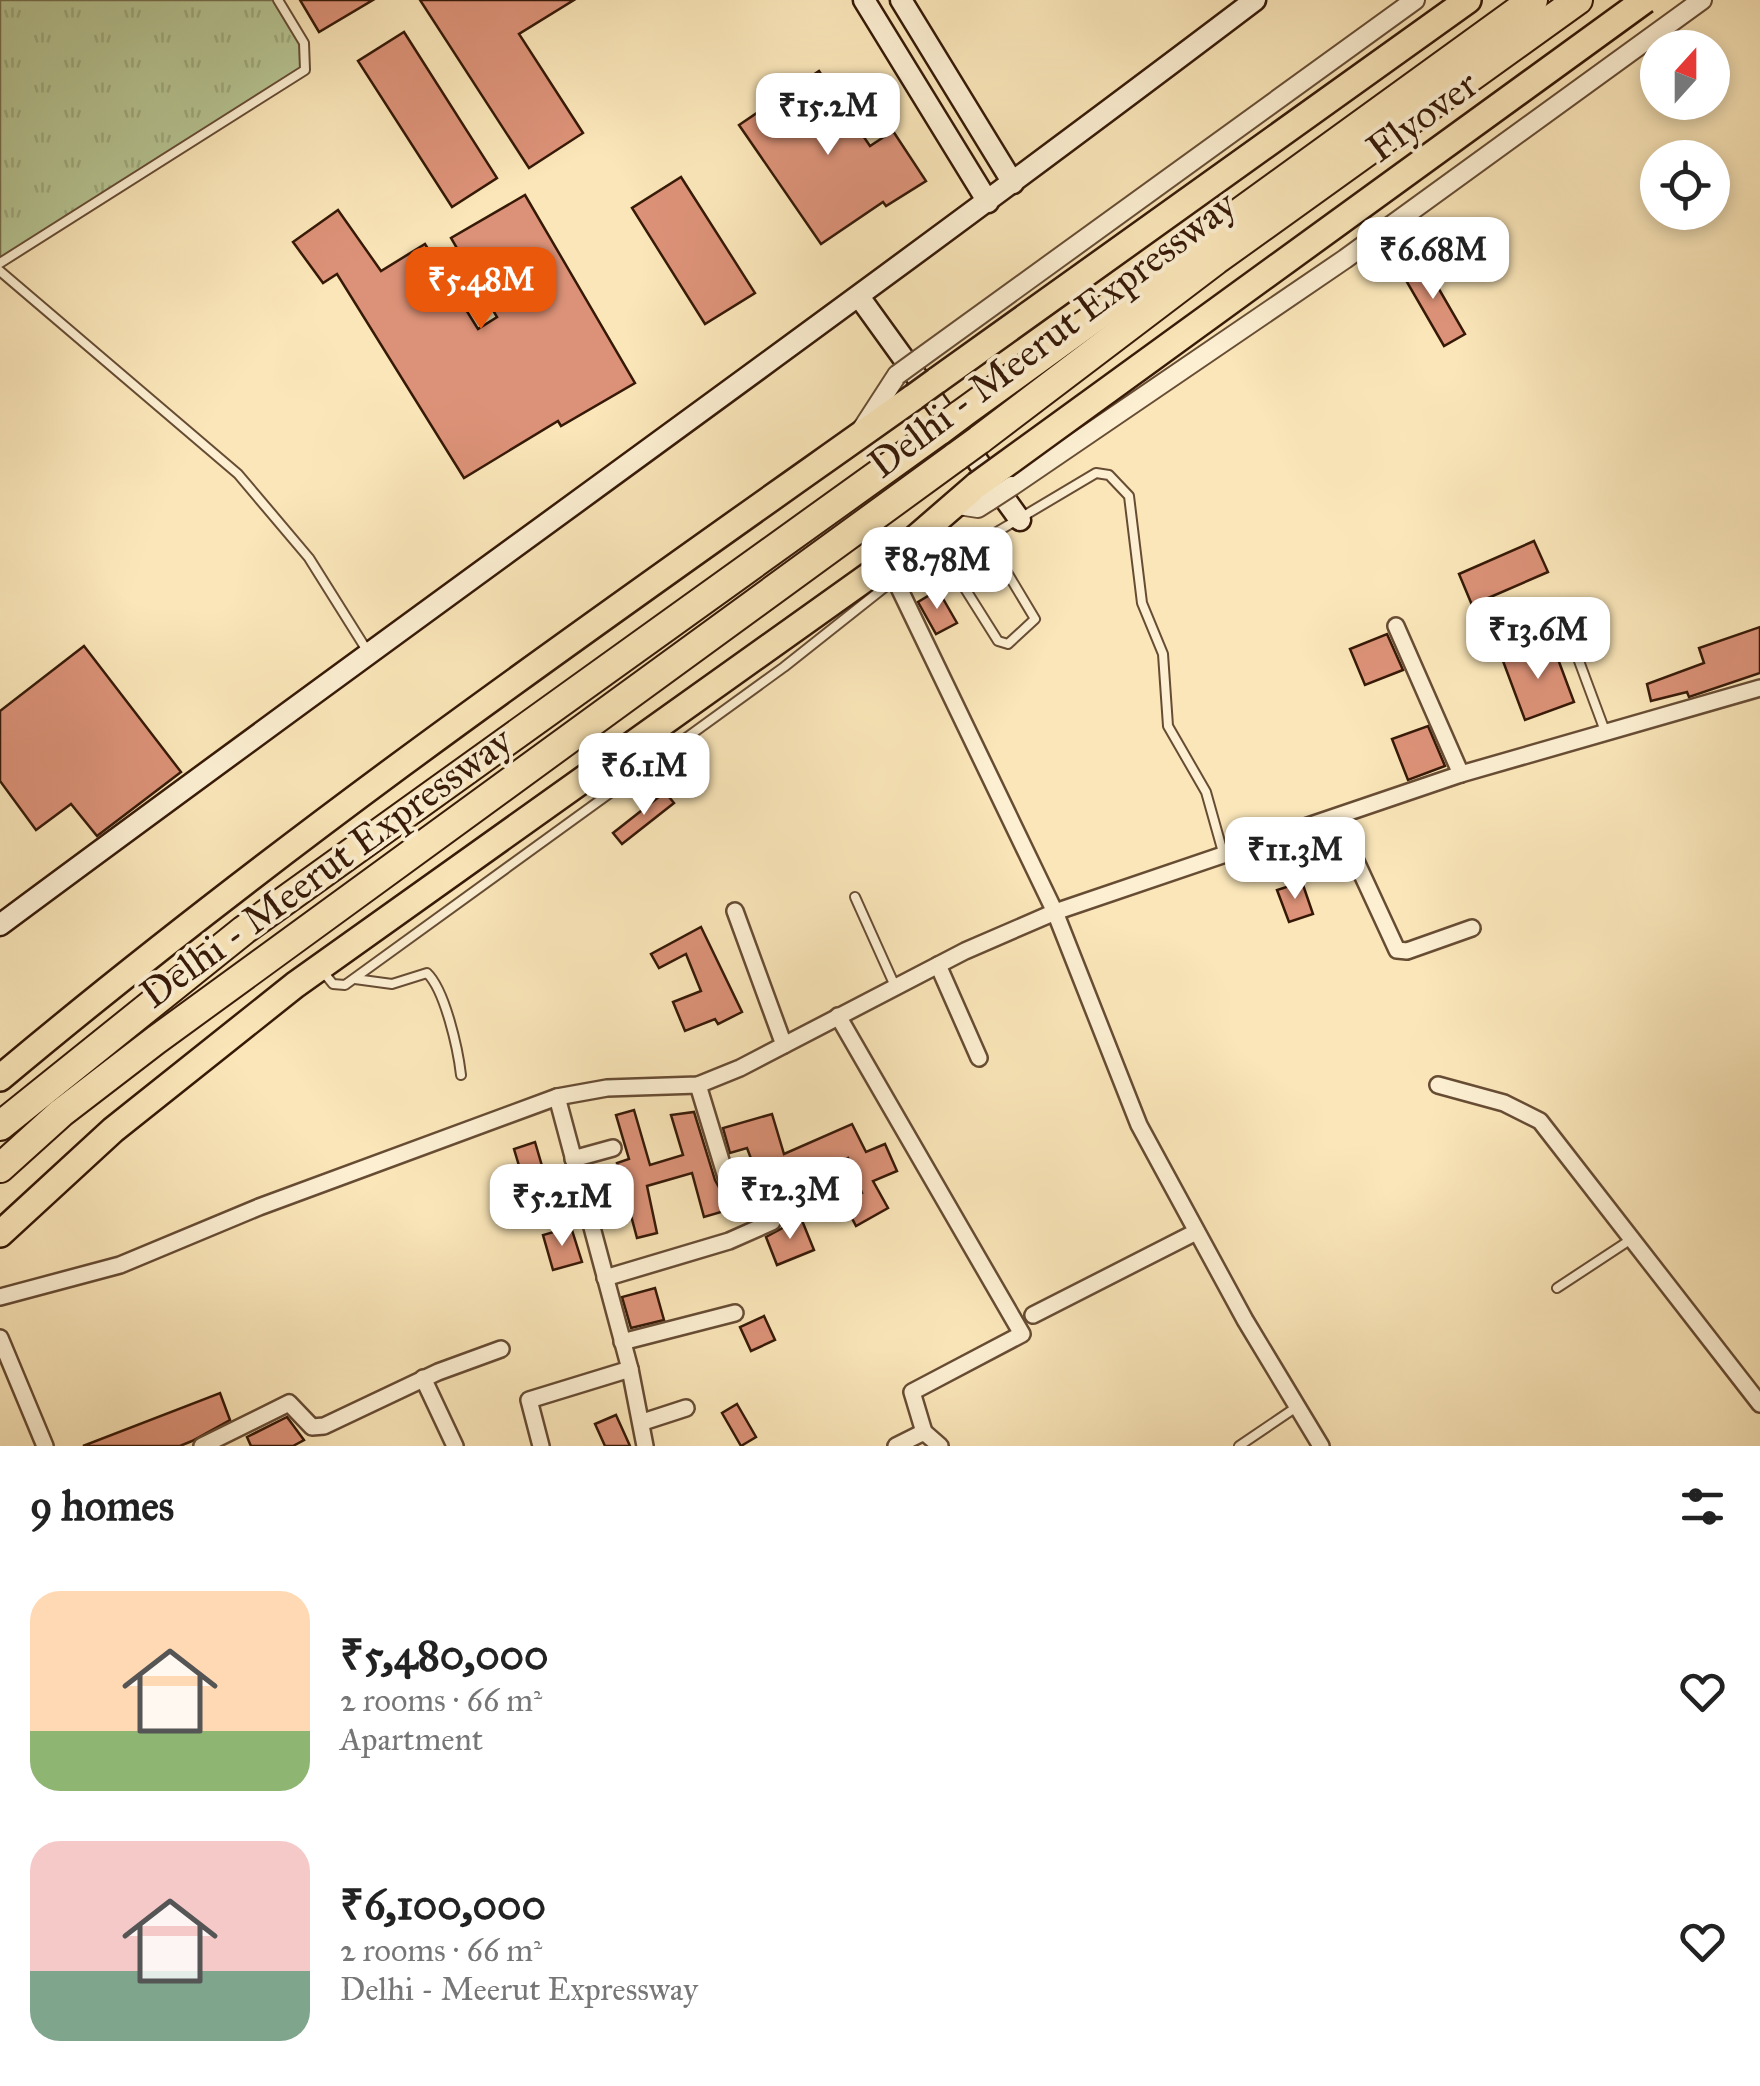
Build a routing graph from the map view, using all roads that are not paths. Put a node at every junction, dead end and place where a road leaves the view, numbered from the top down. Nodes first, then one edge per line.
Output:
1 (278, 0) edge
2 (864, 0) edge
3 (901, 0) edge
4 (1255, 0) edge
5 (1415, 0) edge
6 (1468, 0) edge
7 (1533, 0) edge
8 (1578, 0) edge
9 (1645, 0) edge
10 (1702, 0) edge
11 (1014, 183) junction
12 (988, 202) junction
13 (0, 263) edge
14 (0, 270) edge
15 (860, 298) junction
16 (856, 438) junction
17 (983, 493) junction
18 (1020, 520) junction
19 (986, 539) junction
20 (947, 560) junction
21 (892, 571) junction
22 (1396, 626) dead end
23 (1566, 626) dead end
24 (368, 652) junction
25 (1760, 688) edge
26 (1606, 736) junction
27 (1461, 774) junction
28 (1336, 818) junction
29 (1224, 856) junction
30 (855, 898) dead end
31 (735, 910) dead end
32 (1055, 912) junction
33 (0, 925) edge
34 (1472, 928) dead end
35 (938, 965) junction
36 (320, 968) junction
37 (354, 979) junction
38 (895, 986) junction
39 (838, 1016) junction
40 (784, 1045) junction
41 (979, 1058) dead end
42 (461, 1076) dead end
43 (0, 1078) edge
44 (698, 1085) junction
45 (1438, 1085) dead end
46 (557, 1096) junction
47 (0, 1126) edge
48 (614, 1148) dead end
49 (573, 1159) junction
50 (0, 1168) edge
51 (726, 1177) dead end
52 (772, 1222) dead end
53 (1196, 1232) junction
54 (1, 1234) edge
55 (1634, 1238) junction
56 (605, 1278) junction
57 (1557, 1288) dead end
58 (0, 1296) edge
59 (735, 1312) dead end
60 (1034, 1314) dead end
61 (0, 1338) edge
62 (622, 1342) junction
63 (500, 1350) dead end
64 (630, 1369) junction
65 (423, 1378) junction
66 (1760, 1404) edge
67 (1298, 1406) junction
68 (686, 1408) dead end
69 (642, 1422) junction
70 (924, 1432) junction
71 (45, 1446) edge
72 (202, 1446) edge
73 (455, 1446) edge
74 (541, 1446) edge
75 (645, 1446) edge
76 (896, 1446) edge
77 (940, 1446) edge
78 (1239, 1446) edge
79 (1321, 1446) edge

1 - 13 lane
2 - 12 main road
3 - 11 main road
4 - 11 main road
5 - 16 street, bridge
6 - 16 highway, Flyover, bridge
7 - 47 highway, Delhi - Meerut Expressway
8 - 50 highway, Delhi - Meerut Expressway
9 - 17 highway, Flyover, bridge
10 - 17 street, bridge
11 - 12 main road
12 - 15 main road
14 - 24 lane
15 - 18 main road
15 - 24 main road
16 - 43 highway, Flyover
17 - 21 highway, Flyover
18 - 19 lane
18 - 29 lane
19 - 20 lane
19 - 20 lane
20 - 21 lane
21 - 32 street
21 - 36 highway, Flyover
21 - 37 lane
22 - 27 street
23 - 26 lane
24 - 33 main road
25 - 26 street
26 - 27 street
27 - 28 street
28 - 29 street
28 - 34 street
29 - 32 street
30 - 38 lane
31 - 40 street
32 - 35 street
32 - 53 street
35 - 38 street
35 - 41 street
36 - 37 lane
36 - 54 highway, Flyover
37 - 42 lane
38 - 39 street
39 - 40 street
39 - 70 street
40 - 44 street
44 - 46 street
44 - 51 street
45 - 55 street
46 - 49 street
46 - 58 street
48 - 49 street
49 - 56 street
52 - 56 street
53 - 60 street
53 - 67 street
55 - 57 lane
55 - 66 street
56 - 62 street
59 - 62 street
61 - 71 street
62 - 64 street
63 - 65 street
64 - 69 street
64 - 74 street
65 - 72 street
65 - 73 street
67 - 78 lane
67 - 79 street
68 - 69 street
69 - 75 street
70 - 76 street
70 - 77 street

